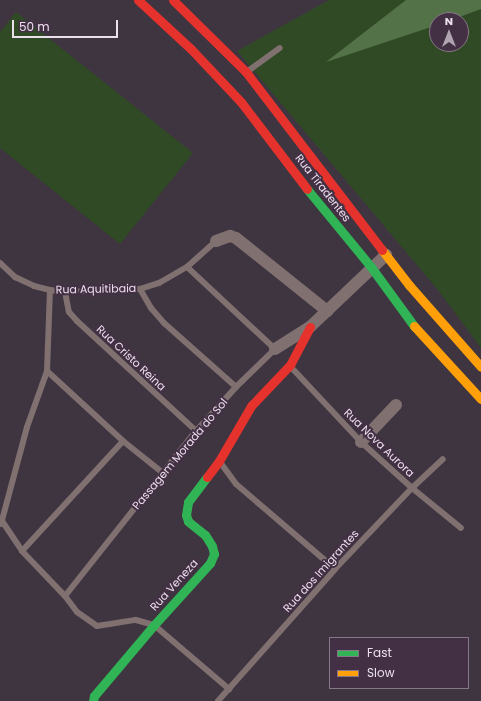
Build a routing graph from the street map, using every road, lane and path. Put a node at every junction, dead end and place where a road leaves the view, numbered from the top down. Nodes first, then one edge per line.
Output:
1 (138, 0) edge
2 (173, 0) edge
3 (280, 48) dead end
4 (234, 58) junction
5 (212, 72) junction
6 (246, 72) junction
7 (224, 84) junction
8 (291, 148) junction
9 (216, 241) joint
10 (386, 255) junction
11 (0, 263) edge
12 (187, 267) junction
13 (371, 267) junction
14 (140, 289) junction
15 (50, 290) junction
16 (65, 292) junction
17 (327, 311) junction
18 (310, 327) junction
19 (275, 349) junction
20 (290, 365) junction
21 (481, 367) edge
22 (47, 371) junction
23 (236, 386) junction
24 (481, 399) edge
25 (396, 405) dead end
26 (196, 431) junction
27 (123, 440) junction
28 (361, 442) junction
29 (443, 459) dead end
30 (219, 461) junction
31 (164, 473) junction
32 (412, 488) junction
33 (1, 523) edge
34 (461, 528) dead end
35 (22, 551) junction
36 (335, 569) junction
37 (65, 596) junction
38 (154, 625) junction
39 (229, 689) junction
40 (93, 701) edge
41 (218, 701) edge

1 - 5 street, Rua Tiradentes
2 - 4 street, Rua Tiradentes
3 - 6 lane
4 - 5 street
4 - 6 street, Rua Tiradentes
5 - 7 street, Rua Tiradentes
6 - 7 street
6 - 8 street, Rua Tiradentes
7 - 8 street, Rua Tiradentes
8 - 10 street, Rua Tiradentes
8 - 13 street, Rua Tiradentes
9 - 12 lane, Rua Aquitibaia
9 - 17 street, Rua Aquitibaia
10 - 13 street, Passagem Morada do Sol
10 - 21 street, Rua Tiradentes
11 - 15 lane, Rua Aquitibaia
12 - 14 lane, Rua Aquitibaia
12 - 19 lane
13 - 17 street, Passagem Morada do Sol
13 - 24 street, Rua Tiradentes
14 - 16 lane, Rua Aquitibaia
14 - 23 lane
15 - 16 lane, Rua Aquitibaia
15 - 22 lane
16 - 26 lane, Rua Cristo Reina
17 - 18 street, Passagem Morada do Sol
18 - 19 street, Passagem Morada do Sol
18 - 20 street, Passagem Morada do Sol
19 - 23 lane, Passagem Morada do Sol
20 - 28 lane, Rua Nova Aurora
20 - 30 street, Passagem Morada do Sol
22 - 27 lane
22 - 33 lane
23 - 26 lane, Passagem Morada do Sol
25 - 28 street
26 - 31 lane, Passagem Morada do Sol
27 - 31 lane
27 - 35 lane
28 - 32 lane, Rua Nova Aurora
29 - 32 lane, Rua dos Imigrantes
30 - 36 lane
30 - 38 street, Rua Veneza
31 - 37 lane, Passagem Morada do Sol
32 - 34 lane, Rua Nova Aurora
32 - 36 lane, Rua dos Imigrantes
33 - 35 lane
35 - 37 lane
36 - 39 lane, Rua dos Imigrantes
37 - 38 lane
38 - 39 lane
38 - 40 street, Rua Veneza
39 - 41 lane, Rua dos Imigrantes

